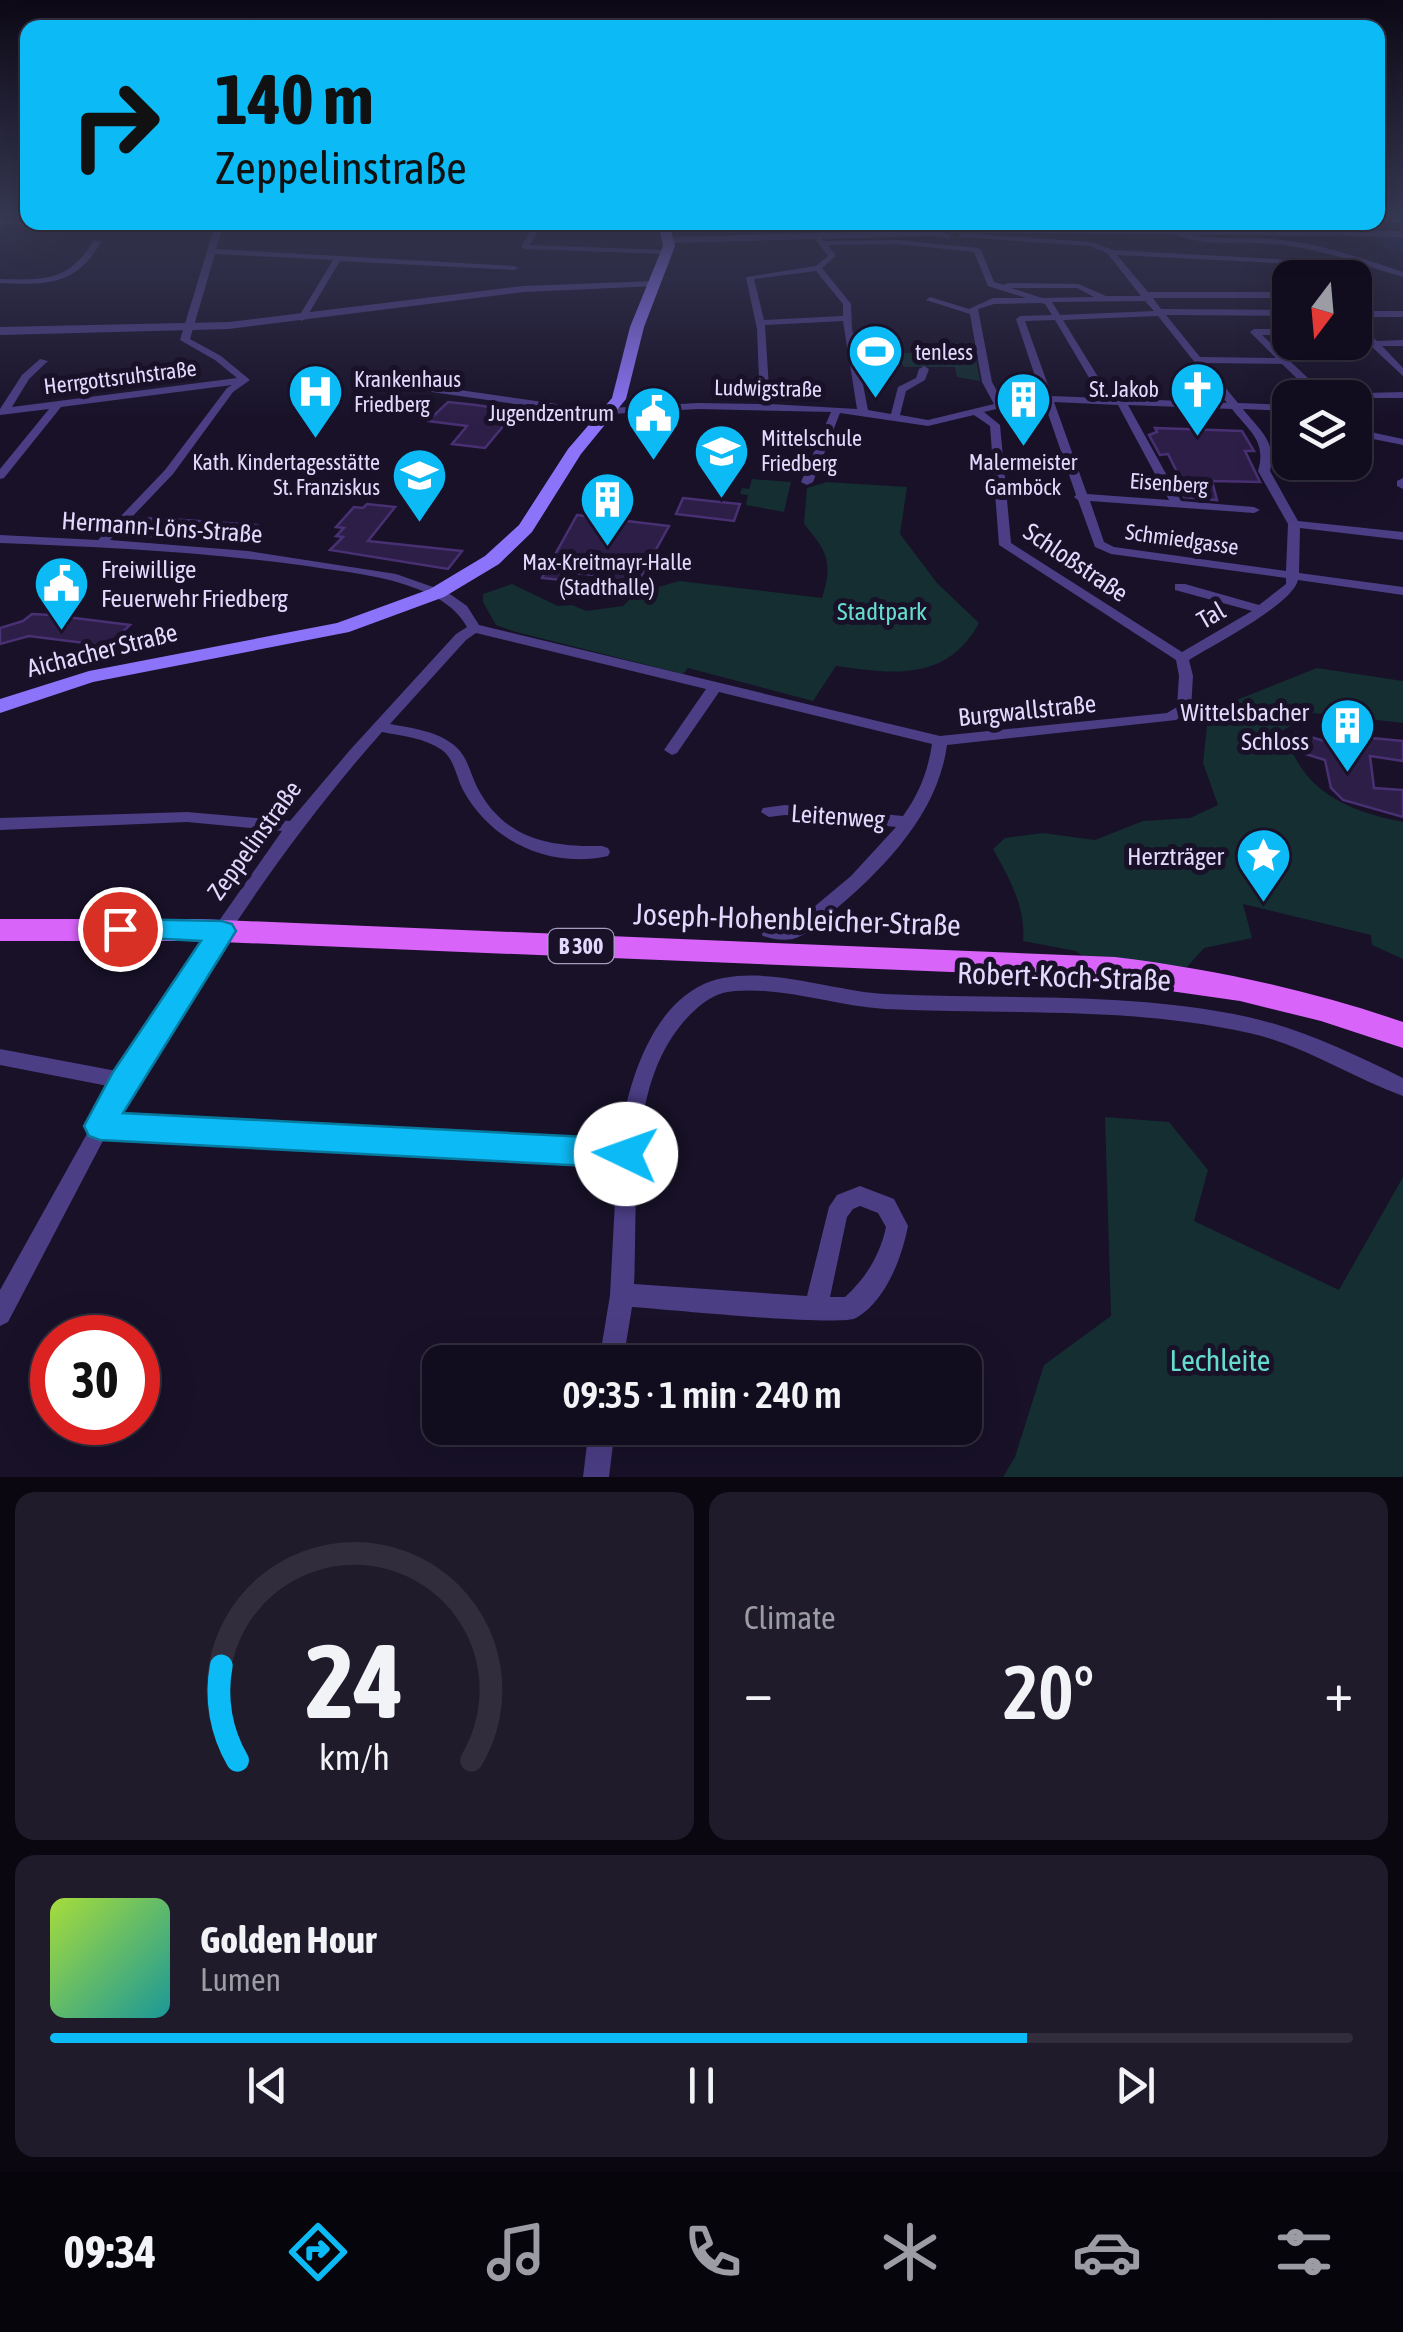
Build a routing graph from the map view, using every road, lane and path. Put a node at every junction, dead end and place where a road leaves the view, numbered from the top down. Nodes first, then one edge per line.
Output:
1 (654, 284) edge
2 (201, 285) edge
3 (322, 285) edge
4 (504, 285) edge
5 (592, 285) edge
6 (752, 285) edge
7 (832, 285) edge
8 (994, 285) joint
9 (1139, 285) edge
10 (498, 294) junction
11 (1148, 296) junction
12 (1272, 296) edge
13 (1104, 298) junction
14 (930, 300) dead end
15 (1042, 300) junction
16 (971, 312) junction
17 (1162, 312) junction
18 (1272, 313) edge
19 (1372, 314) edge
20 (1403, 314) edge
21 (1060, 317) junction
22 (302, 318) junction
23 (846, 318) junction
24 (760, 323) junction
25 (0, 331) edge
26 (187, 331) junction
27 (1272, 332) edge
28 (1403, 343) edge
29 (1372, 344) joint
30 (1272, 349) edge
31 (43, 360) dead end
32 (1202, 360) junction
33 (1284, 361) joint
34 (924, 368) dead end
35 (1403, 373) edge
36 (245, 380) junction
37 (1304, 380) edge
38 (425, 388) dead end
39 (1403, 396) edge
40 (1372, 397) edge
41 (1049, 399) junction
42 (1115, 401) junction
43 (58, 404) junction
44 (614, 406) junction
45 (698, 406) junction
46 (765, 406) junction
47 (1000, 406) junction
48 (1237, 406) junction
49 (1272, 407) edge
50 (837, 409) junction
51 (2, 412) edge
52 (864, 412) junction
53 (978, 414) junction
54 (895, 416) junction
55 (1372, 436) edge
56 (1403, 442) edge
57 (0, 476) edge
58 (807, 482) dead end
59 (1080, 497) junction
60 (1176, 503) junction
61 (1254, 510) dead end
62 (1294, 524) junction
63 (1403, 536) edge
64 (0, 539) edge
65 (102, 542) junction
66 (1293, 576) junction
67 (1180, 587) dead end
68 (1403, 591) edge
69 (436, 592) junction
70 (1261, 610) junction
71 (474, 628) junction
72 (1182, 658) junction
73 (714, 688) junction
74 (0, 706) edge
75 (380, 727) junction
76 (940, 742) junction
77 (672, 750) dead end
78 (769, 812) dead end
79 (906, 822) junction
80 (0, 824) edge
81 (294, 827) junction
82 (602, 852) dead end
83 (0, 930) edge
84 (222, 931) junction
85 (770, 932) dead end
86 (1403, 1035) edge
87 (0, 1057) edge
88 (124, 1081) junction
89 (1403, 1086) edge
90 (100, 1126) junction
91 (626, 1154) junction
92 (622, 1295) junction
93 (816, 1308) junction
94 (0, 1314) edge
95 (615, 1345) edge
96 (600, 1445) edge
97 (596, 1477) edge

1 - 44 main road
2 - 26 street
3 - 22 street
4 - 10 street
5 - 10 street
6 - 24 street
7 - 23 street
8 - 13 street
8 - 15 street
9 - 11 street
10 - 22 street
11 - 12 street
11 - 13 street
11 - 17 street
13 - 15 street
14 - 16 street
15 - 16 street
15 - 21 street
16 - 47 street
17 - 18 street
17 - 21 street
17 - 32 street
19 - 20 street
21 - 41 street, Schmiedgasse
21 - 42 street
22 - 26 street
23 - 24 street
23 - 52 street
24 - 46 street
25 - 26 street
26 - 36 street
27 - 30 street
28 - 29 street
29 - 35 street
31 - 51 street
32 - 33 street
32 - 48 street
33 - 37 street
34 - 54 street
36 - 43 street, Herrgottsruhstraße
36 - 65 street
38 - 44 street
39 - 40 street
41 - 42 street, Ludwigstraße
41 - 47 street, Ludwigstraße
41 - 59 street, Schmiedgasse
42 - 48 street, Ludwigstraße
42 - 60 street
43 - 51 street, Herrgottsruhstraße
43 - 57 street
44 - 45 street, Ludwigstraße
44 - 45 street, Ludwigstraße
44 - 69 main road, Aichacher Straße
45 - 46 street, Ludwigstraße
46 - 50 street, Ludwigstraße
47 - 53 street, Ludwigstraße
48 - 49 street, Ludwigstraße
48 - 62 street
50 - 52 street, Ludwigstraße
50 - 58 street, Ludwigstraße
52 - 54 street, Ludwigstraße
53 - 54 street, Ludwigstraße
53 - 72 street, Schloßstraße
55 - 56 street
59 - 60 street, Eisenberg
59 - 66 street, Schmiedgasse
60 - 61 street, Eisenberg
62 - 63 street
62 - 66 street
64 - 65 street, Hermann-Löns-Straße
65 - 69 street, Hermann-Löns-Straße
66 - 68 street, Schmiedgasse
66 - 70 street, Tal
67 - 70 street, Tal
69 - 71 street
69 - 74 main road, Aichacher Straße
70 - 72 street, Tal
71 - 73 street, Burgwallstraße
71 - 75 street, Zeppelinstraße
72 - 76 street, Burgwallstraße
73 - 76 street, Burgwallstraße
73 - 77 street
75 - 81 street, Zeppelinstraße
75 - 82 street
76 - 79 street, Leitenweg
78 - 79 street, Leitenweg
79 - 85 street, Leitenweg
80 - 81 street
81 - 84 street, Zeppelinstraße
83 - 84 main road, Joseph-Hohenbleicher-Straße / B 300
84 - 86 main road, Joseph-Hohenbleicher-Straße / B 300
84 - 88 street, Zeppelinstraße
87 - 88 street
88 - 90 street, Zeppelinstraße
89 - 91 street, Robert-Koch-Straße
90 - 91 street
90 - 94 street, Zeppelinstraße
91 - 92 street
92 - 93 street
92 - 95 street
93 - 93 street
96 - 97 street

